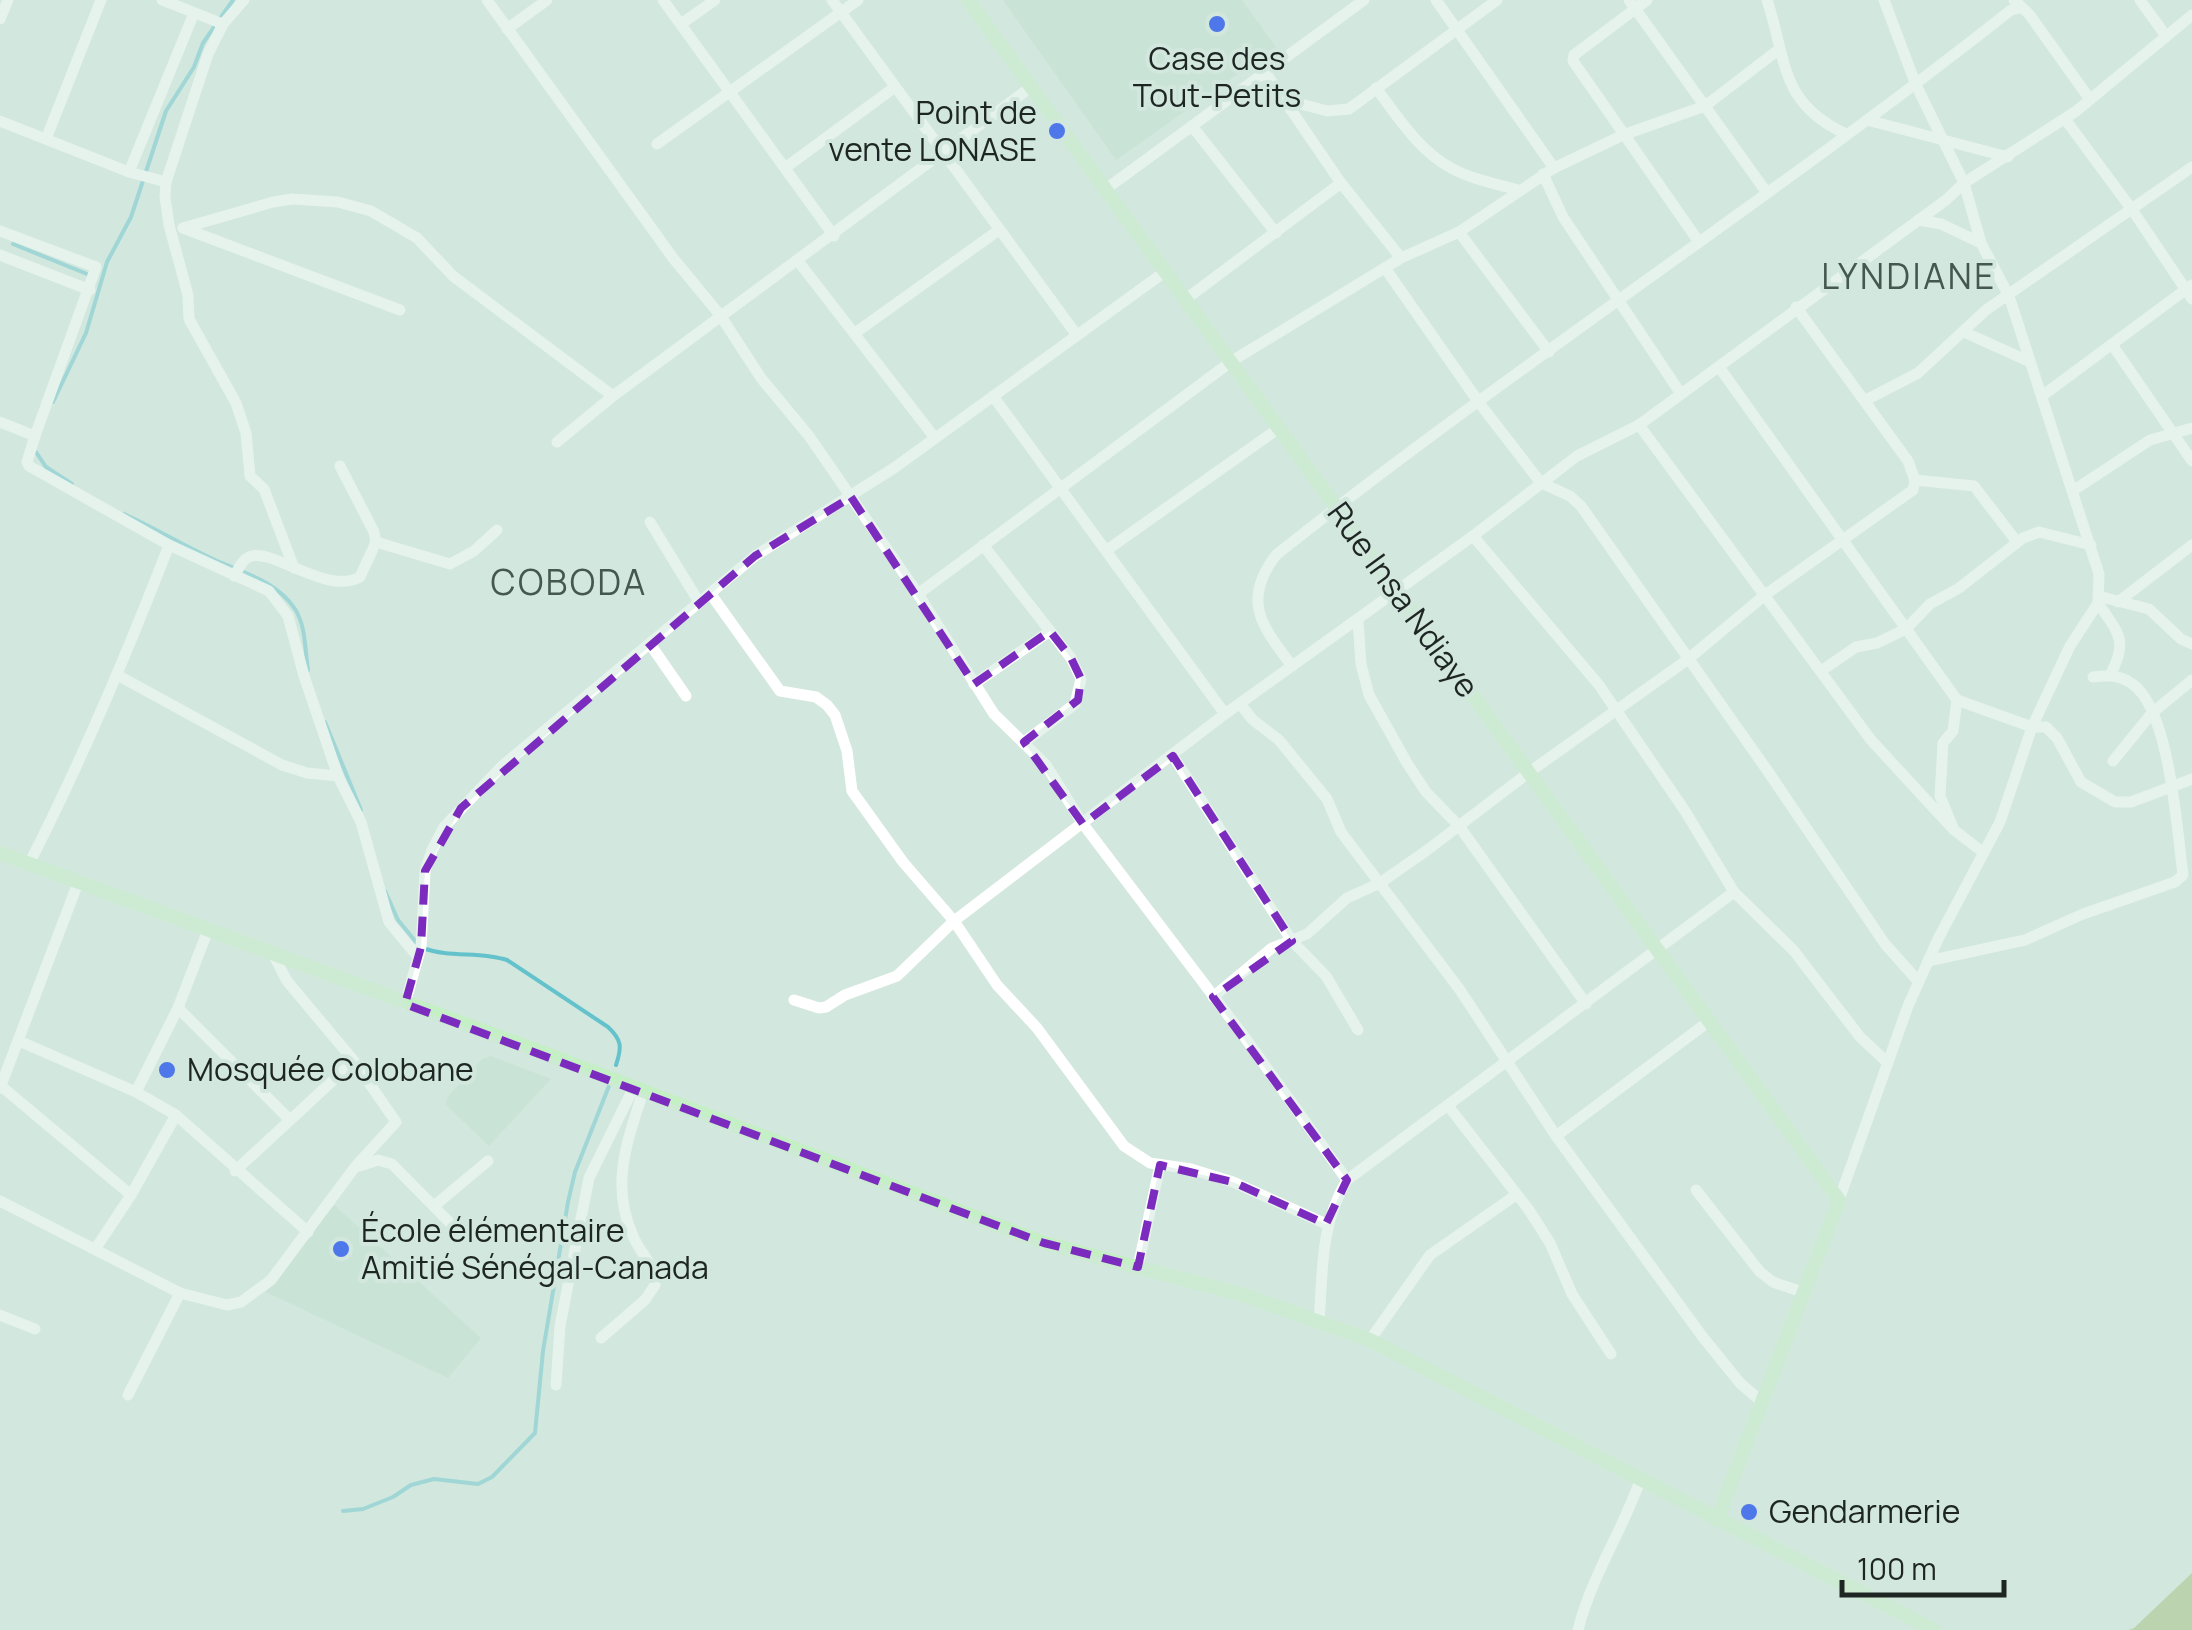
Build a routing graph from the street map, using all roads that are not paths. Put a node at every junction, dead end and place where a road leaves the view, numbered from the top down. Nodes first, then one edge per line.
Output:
1 (8, 0) edge
2 (100, 0) edge
3 (162, 0) edge
4 (242, 0) edge
5 (486, 0) edge
6 (547, 0) edge
7 (663, 0) edge
8 (715, 0) edge
9 (832, 0) edge
10 (858, 0) edge
11 (968, 0) edge
12 (1364, 0) edge
13 (1436, 0) edge
14 (1497, 0) edge
15 (1647, 0) edge
16 (1767, 0) edge
17 (1884, 0) edge
18 (2140, 0) edge
19 (1632, 4) edge
20 (2017, 4) edge
21 (194, 12) junction
22 (840, 12) junction
23 (2192, 15) edge
24 (0, 19) edge
25 (222, 24) junction
26 (681, 24) junction
27 (1457, 28) junction
28 (507, 30) junction
29 (2166, 36) junction
30 (1778, 50) junction
31 (1265, 72) junction
32 (1916, 85) junction
33 (894, 87) junction
34 (1031, 88) junction
35 (1376, 88) junction
36 (730, 92) junction
37 (2089, 98) junction
38 (1286, 100) junction
39 (1705, 106) junction
40 (2064, 118) junction
41 (1867, 120) junction
42 (0, 121) edge
43 (1192, 126) junction
44 (1846, 134) junction
45 (1623, 135) junction
46 (46, 140) junction
47 (1941, 140) junction
48 (657, 144) dead end
49 (943, 153) junction
50 (2008, 157) junction
51 (2192, 167) edge
52 (785, 168) junction
53 (129, 172) junction
54 (1548, 172) junction
55 (166, 182) junction
56 (1341, 183) junction
57 (1964, 183) junction
58 (1106, 189) junction
59 (1518, 190) junction
60 (1766, 193) junction
61 (2133, 210) junction
62 (1918, 220) junction
63 (168, 225) junction
64 (183, 228) junction
65 (999, 230) junction
66 (1459, 232) junction
67 (3, 233) edge
68 (1276, 234) junction
69 (834, 236) junction
70 (1700, 242) junction
71 (1981, 243) junction
72 (0, 252) edge
73 (1401, 258) junction
74 (798, 261) junction
75 (1385, 268) junction
76 (1166, 271) junction
77 (90, 290) junction
78 (2190, 291) edge
79 (2009, 296) junction
80 (1186, 299) junction
81 (1620, 300) junction
82 (1796, 306) junction
83 (400, 310) dead end
84 (720, 316) junction
85 (1964, 332) junction
86 (855, 333) junction
87 (1076, 334) junction
88 (2113, 346) junction
89 (1549, 352) junction
90 (1232, 361) junction
91 (2028, 361) junction
92 (1718, 367) junction
93 (1681, 394) junction
94 (613, 396) junction
95 (993, 396) junction
96 (2042, 396) junction
97 (1866, 400) junction
98 (1480, 404) junction
99 (0, 422) edge
100 (1639, 425) junction
101 (1279, 428) junction
102 (2192, 428) edge
103 (2173, 432) junction
104 (35, 436) junction
105 (934, 438) junction
106 (557, 442) dead end
107 (2192, 460) edge
108 (340, 466) dead end
109 (1915, 480) junction
110 (1541, 483) junction
111 (1059, 488) junction
112 (2074, 490) junction
113 (850, 497) junction
114 (1336, 508) junction
115 (650, 522) dead end
116 (496, 530) dead end
117 (1473, 536) junction
118 (1844, 539) junction
119 (376, 542) junction
120 (2017, 542) junction
121 (169, 545) junction
122 (983, 545) junction
123 (2192, 545) edge
124 (2092, 546) junction
125 (1107, 550) junction
126 (294, 568) junction
127 (234, 576) junction
128 (1396, 591) junction
129 (710, 593) junction
130 (918, 594) junction
131 (1765, 595) junction
132 (2098, 599) junction
133 (699, 602) junction
134 (2118, 602) junction
135 (1358, 620) junction
136 (1906, 629) junction
137 (1050, 631) junction
138 (650, 644) junction
139 (2192, 644) edge
140 (1687, 660) junction
141 (1292, 666) junction
142 (1821, 671) junction
143 (2110, 675) junction
144 (118, 676) junction
145 (2093, 677) dead end
146 (2192, 680) edge
147 (974, 684) junction
148 (686, 696) dead end
149 (1957, 700) junction
150 (1240, 704) junction
151 (1615, 709) junction
152 (2152, 713) junction
153 (1226, 714) junction
154 (2032, 727) junction
155 (1023, 743) junction
156 (1172, 756) junction
157 (2114, 761) dead end
158 (1528, 773) junction
159 (338, 776) junction
160 (2192, 779) edge
161 (2173, 787) junction
162 (1084, 824) junction
163 (1458, 826) junction
164 (1954, 830) junction
165 (0, 853) edge
166 (1984, 853) junction
167 (29, 864) junction
168 (1380, 883) junction
169 (78, 884) junction
170 (1734, 892) junction
171 (954, 920) junction
172 (208, 930) junction
173 (1292, 941) junction
174 (1656, 952) junction
175 (272, 954) junction
176 (418, 956) junction
177 (1928, 961) junction
178 (1918, 982) junction
179 (1213, 997) junction
180 (794, 1000) dead end
181 (405, 1004) junction
182 (1586, 1004) junction
183 (178, 1008) junction
184 (1708, 1022) junction
185 (1358, 1030) dead end
186 (18, 1041) junction
187 (354, 1061) junction
188 (1888, 1063) junction
189 (1507, 1064) junction
190 (0, 1087) edge
191 (638, 1090) junction
192 (136, 1092) junction
193 (1450, 1106) junction
194 (176, 1115) junction
195 (290, 1120) junction
196 (1556, 1136) junction
197 (488, 1161) dead end
198 (1160, 1165) junction
199 (354, 1168) junction
200 (235, 1171) junction
201 (1347, 1180) junction
202 (1696, 1190) dead end
203 (132, 1195) junction
204 (1516, 1195) junction
205 (1839, 1200) junction
206 (0, 1201) edge
207 (434, 1206) junction
208 (1326, 1224) junction
209 (308, 1232) junction
210 (460, 1233) dead end
211 (96, 1248) junction
212 (1138, 1267) junction
213 (180, 1293) junction
214 (1805, 1293) junction
215 (0, 1314) edge
216 (1319, 1320) junction
217 (36, 1329) dead end
218 (601, 1338) dead end
219 (1370, 1340) junction
220 (1612, 1354) dead end
221 (556, 1386) dead end
222 (128, 1395) dead end
223 (1762, 1402) junction
224 (1641, 1478) junction
225 (1717, 1520) junction
226 (1578, 1630) edge
227 (1934, 1630) edge

1 - 24 street
2 - 46 street
3 - 21 street
4 - 25 street
5 - 28 street
6 - 28 street
7 - 26 street
8 - 26 street
9 - 22 street
10 - 22 street
11 - 34 main road, Rue Insa Ndiaye
12 - 31 street
13 - 27 street
14 - 27 street
15 - 19 street
16 - 30 street
17 - 32 street
18 - 29 street
19 - 39 street
19 - 45 street
20 - 32 street
20 - 37 street
21 - 25 street
21 - 53 street
22 - 33 street
22 - 36 street
23 - 29 street
25 - 55 street
26 - 36 street
27 - 35 street
27 - 54 street
28 - 84 street
29 - 37 street
30 - 39 street
30 - 44 street
31 - 38 street
31 - 43 street
32 - 41 street
32 - 47 street
33 - 49 street
33 - 52 street
34 - 49 street
34 - 58 main road, Rue Insa Ndiaye
35 - 38 street
35 - 59 street
36 - 48 street
36 - 52 street
37 - 40 street
38 - 56 street
39 - 45 street
39 - 60 street
40 - 50 street
40 - 61 street
41 - 44 street
41 - 47 street
42 - 46 street
43 - 58 street
43 - 68 street
44 - 60 street
45 - 54 street
45 - 70 street
46 - 53 street
47 - 50 street
47 - 57 street
49 - 65 street
49 - 69 street
50 - 57 street
51 - 61 street
52 - 69 street
53 - 55 street
54 - 59 street
54 - 81 street
55 - 63 street
56 - 68 street
56 - 73 street
57 - 62 street
57 - 71 street
58 - 76 main road, Rue Insa Ndiaye
59 - 66 street
60 - 70 street
61 - 78 street
61 - 79 street
62 - 71 street
62 - 82 street
63 - 64 street
63 - 126 street
64 - 83 street
64 - 94 street
65 - 86 street
65 - 87 street
66 - 73 street
66 - 89 street
67 - 72 street
67 - 77 street
68 - 80 street
69 - 74 street
70 - 81 street
71 - 79 street
72 - 77 street
73 - 75 street
74 - 84 street
74 - 86 street
75 - 90 street
75 - 98 street
76 - 80 main road, Rue Insa Ndiaye
76 - 87 street
77 - 104 street
78 - 88 street
79 - 85 street
79 - 91 street
80 - 90 main road, Rue Insa Ndiaye
81 - 89 street
81 - 93 street
82 - 92 street
82 - 97 street
84 - 94 street
84 - 113 street
85 - 91 street
85 - 97 street
86 - 105 street
87 - 95 street
88 - 96 street
88 - 103 street
89 - 98 street
90 - 101 main road, Rue Insa Ndiaye
90 - 111 street
91 - 96 street
92 - 93 street
92 - 118 street
93 - 100 street
94 - 106 street
95 - 105 street
95 - 111 street
96 - 112 street
97 - 109 street
98 - 110 street
98 - 114 street
99 - 104 street
100 - 110 street
100 - 131 street
101 - 114 main road, Rue Insa Ndiaye
101 - 125 street
102 - 103 street
103 - 107 street
103 - 112 street
104 - 121 street
105 - 113 street
108 - 119 street
109 - 118 street
109 - 120 street
110 - 117 street
110 - 140 street
111 - 122 street
111 - 125 street
112 - 124 street
113 - 129 street
113 - 130 street
114 - 128 main road, Rue Insa Ndiaye
114 - 141 street
115 - 133 street
116 - 119 street
117 - 128 street
117 - 151 street
118 - 131 street
118 - 136 street
119 - 126 street
120 - 124 street
120 - 136 street
121 - 127 street
121 - 144 street
122 - 130 street
122 - 137 street
123 - 134 street
124 - 132 street
125 - 153 street
126 - 127 street
127 - 159 street
128 - 135 street
128 - 158 main road, Rue Insa Ndiaye
129 - 133 street
129 - 171 street
130 - 147 street
131 - 140 street
131 - 142 street
132 - 134 street
132 - 143 street
132 - 154 street
133 - 138 street
134 - 139 street
135 - 141 street
135 - 163 street
136 - 142 street
136 - 149 street
137 - 147 street
137 - 155 street
138 - 148 street
138 - 176 street
140 - 151 street
140 - 178 street
141 - 150 street
142 - 164 street
143 - 145 street
143 - 152 street
144 - 159 street
144 - 167 street
146 - 152 street
147 - 155 street
149 - 154 street
149 - 164 street
150 - 153 street
150 - 168 street
151 - 158 street
151 - 170 street
152 - 157 street
152 - 161 street
153 - 156 street
154 - 161 street
154 - 166 street
155 - 162 street
156 - 162 street
156 - 173 street
158 - 163 street
158 - 174 main road, Rue Insa Ndiaye
159 - 176 street
160 - 161 street
161 - 177 street
162 - 171 street
162 - 179 street
163 - 168 street
163 - 182 street
164 - 166 street
165 - 167 main road
166 - 177 street
167 - 169 main road
168 - 173 street
168 - 189 street
169 - 172 main road
169 - 186 street
170 - 174 street
170 - 188 street
171 - 180 street
171 - 198 street
172 - 175 main road
172 - 183 street
173 - 179 street
173 - 185 street
174 - 182 street
174 - 184 main road, Rue Insa Ndiaye
175 - 181 main road
175 - 187 street
176 - 181 street
177 - 178 street
178 - 188 street
179 - 201 street
181 - 191 main road
182 - 189 street
183 - 192 street
183 - 195 street
184 - 196 street
184 - 205 main road, Rue Insa Ndiaye
186 - 190 street
186 - 192 street
187 - 195 street
187 - 199 street
188 - 205 street
189 - 193 street
189 - 196 street
190 - 203 street
191 - 212 main road
191 - 218 street
191 - 221 street
192 - 194 street
193 - 201 street
193 - 204 street
194 - 200 street
194 - 203 street
195 - 200 street
196 - 223 street
197 - 207 street
198 - 208 street
198 - 212 street
199 - 207 street
199 - 209 street
200 - 209 street
201 - 208 street
202 - 214 street
203 - 211 street
204 - 219 street
204 - 220 street
205 - 214 main road
206 - 211 street
207 - 210 street
208 - 216 street
209 - 213 street
211 - 213 street
212 - 216 main road
213 - 222 street
214 - 223 main road
215 - 217 street
216 - 219 main road
219 - 224 main road
223 - 225 main road
224 - 225 main road
224 - 226 street
225 - 227 main road

